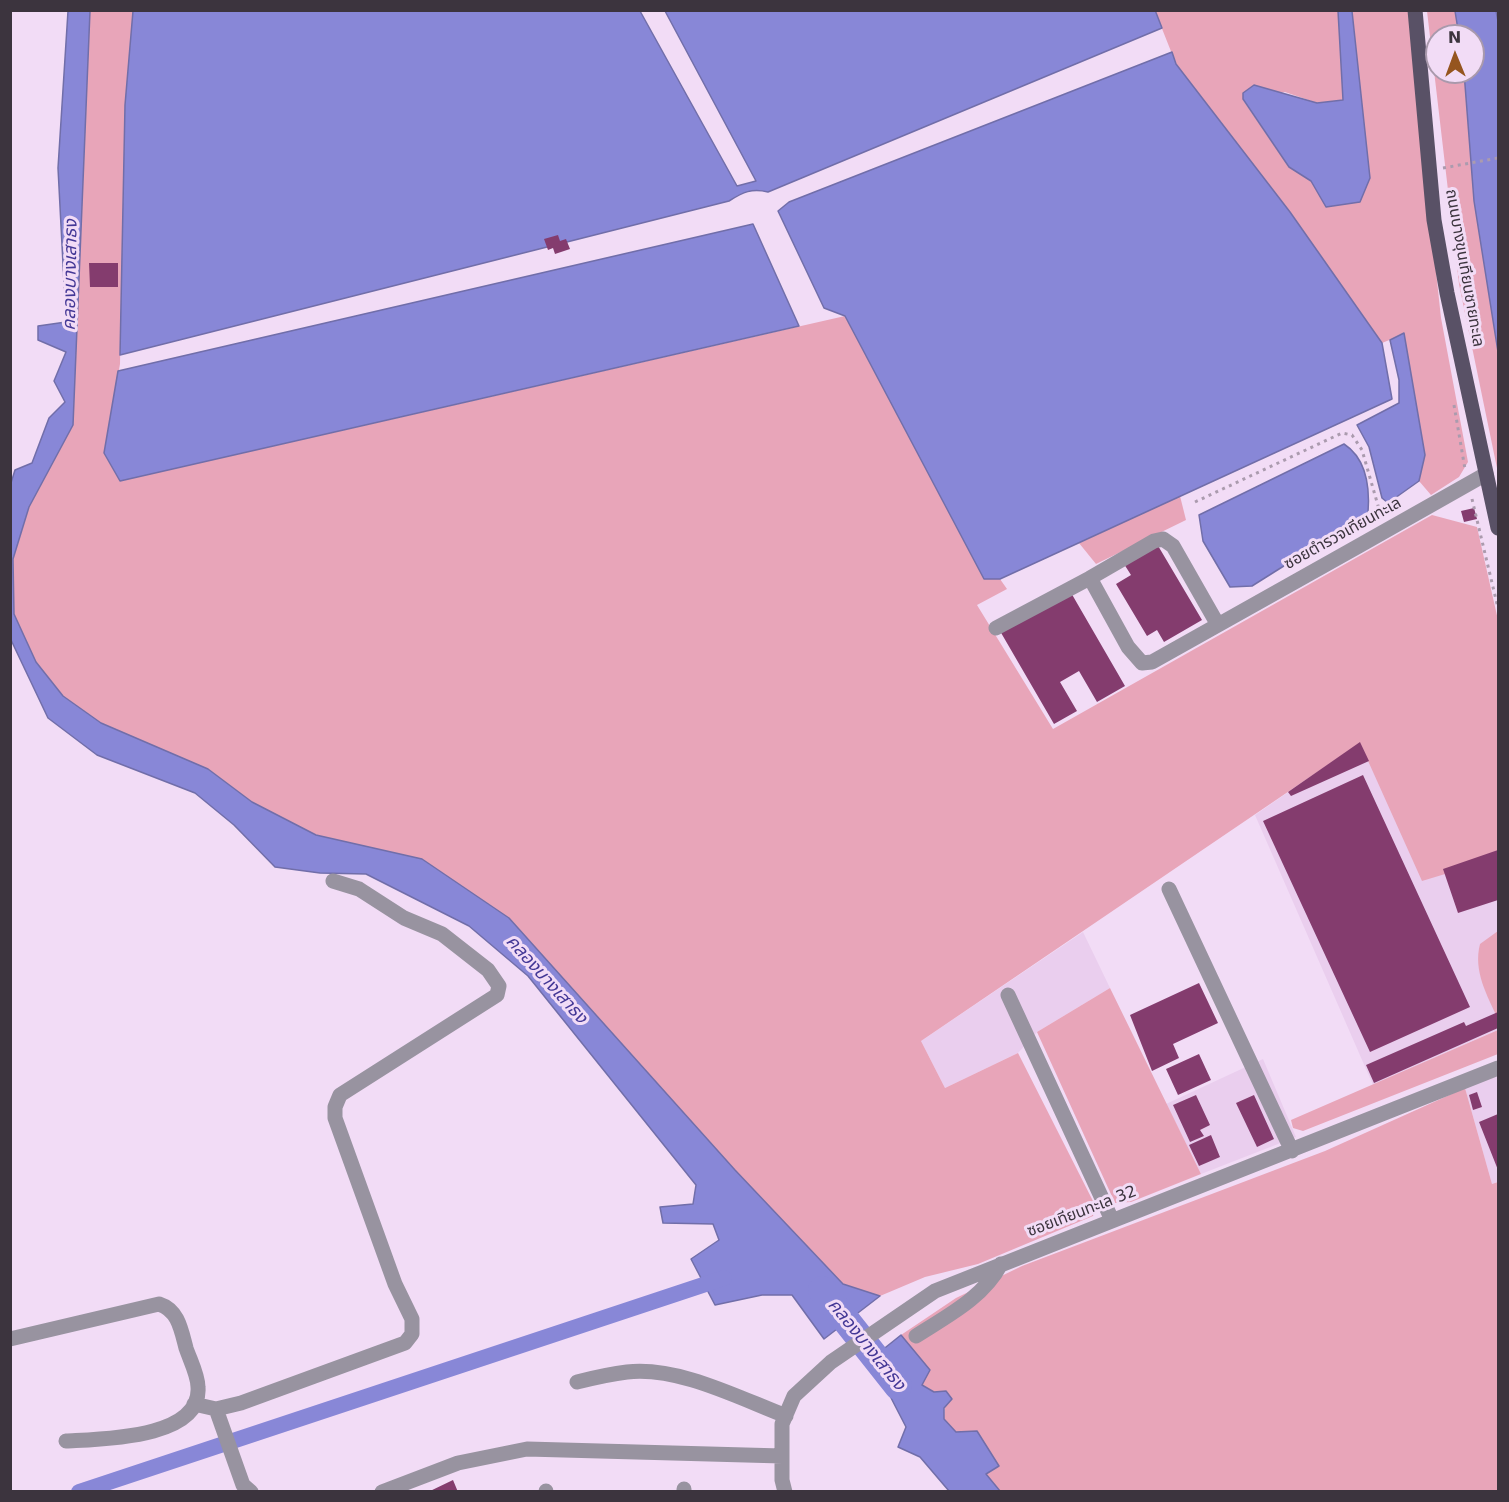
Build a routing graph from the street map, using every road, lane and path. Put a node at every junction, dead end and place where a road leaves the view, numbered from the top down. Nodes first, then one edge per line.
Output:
1 (1414, 10) edge
2 (1498, 158) edge
3 (1430, 171) junction
4 (1486, 474) junction
5 (1195, 502) dead end
6 (1498, 528) edge
7 (1385, 531) junction
8 (1090, 578) junction
9 (1218, 625) junction
10 (996, 628) dead end
11 (333, 882) dead end
12 (1169, 889) dead end
13 (1008, 995) dead end
14 (1498, 1068) edge
15 (1292, 1151) junction
16 (1112, 1220) junction
17 (1001, 1264) junction
18 (915, 1336) dead end
19 (10, 1339) edge
20 (577, 1382) dead end
21 (194, 1404) junction
22 (216, 1409) junction
23 (786, 1416) junction
24 (66, 1441) dead end
25 (782, 1456) junction
26 (247, 1488) edge
27 (382, 1491) edge
28 (785, 1491) edge

1 - 3 main road, ถนนบางขุนเทียนชายทะเล
2 - 3 path
3 - 4 main road, ถนนบางขุนเทียนชายทะเล
4 - 6 main road, ถนนบางขุนเทียนชายทะเล
4 - 7 street, ซอยตำรวจเทียนทะเล
5 - 7 path
7 - 9 street, ซอยตำรวจเทียนทะเล
8 - 9 street, ซอยตำรวจเทียนทะเล
8 - 9 street
8 - 10 street
11 - 22 street
12 - 15 street
13 - 16 street
14 - 15 street, ซอยเทียนทะเล 32
15 - 16 street, ซอยเทียนทะเล 32
16 - 17 street, ซอยเทียนทะเล 32
17 - 18 street
17 - 23 street, ซอยเทียนทะเล 32
19 - 21 street
20 - 23 street
21 - 22 street
21 - 24 street
22 - 26 street
23 - 25 street, ซอยเทียนทะเล 32
25 - 27 street
25 - 28 street, ซอยเทียนทะเล 32

